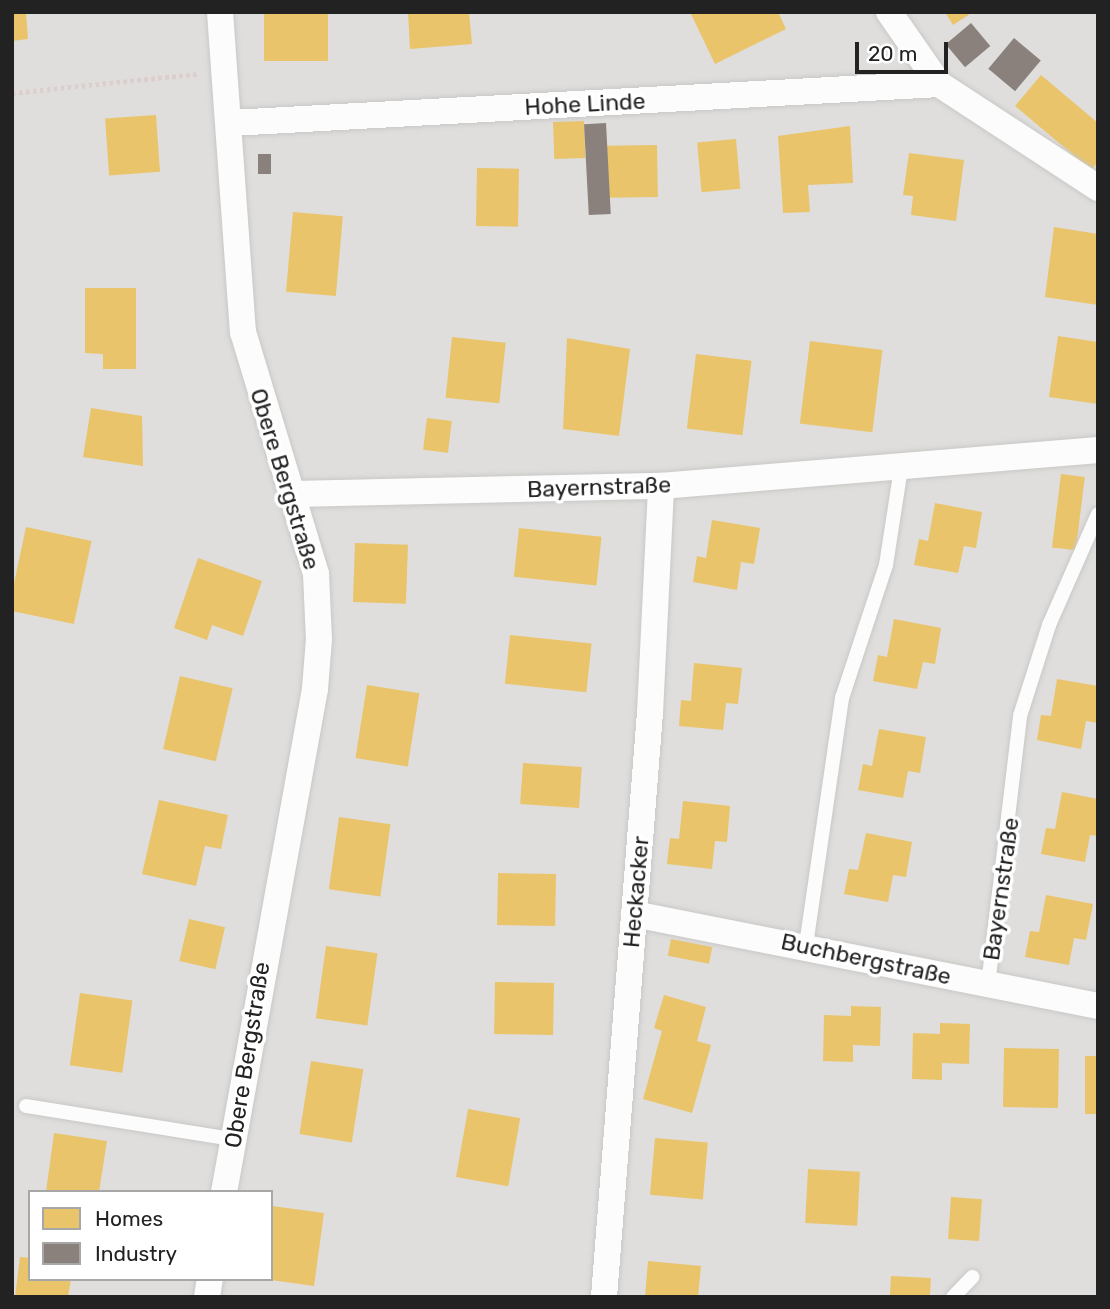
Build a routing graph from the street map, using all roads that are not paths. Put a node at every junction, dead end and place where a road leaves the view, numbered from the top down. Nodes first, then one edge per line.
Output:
1 (220, 12) edge
2 (889, 12) edge
3 (939, 85) junction
4 (231, 122) junction
5 (1098, 188) edge
6 (1098, 450) edge
7 (902, 462) junction
8 (661, 486) junction
9 (295, 494) junction
10 (1098, 514) edge
11 (634, 914) junction
12 (806, 945) junction
13 (988, 985) junction
14 (1098, 1006) edge
15 (26, 1106) dead end
16 (233, 1139) junction
17 (224, 1190) edge
18 (972, 1277) dead end
19 (604, 1297) edge
20 (953, 1297) edge

1 - 4 street, Obere Bergstraße
2 - 3 street
3 - 4 street, Hohe Linde
3 - 5 street
4 - 9 street, Obere Bergstraße
6 - 7 street, Bayernstraße
7 - 8 street, Bayernstraße
7 - 12 lane
8 - 9 street, Bayernstraße
8 - 11 street, Heckacker
9 - 16 street, Obere Bergstraße
10 - 13 lane, Bayernstraße
11 - 12 street, Buchbergstraße
11 - 19 street, Heckacker
12 - 13 street, Buchbergstraße
13 - 14 street, Buchbergstraße
15 - 16 lane
16 - 17 street, Obere Bergstraße
18 - 20 lane

